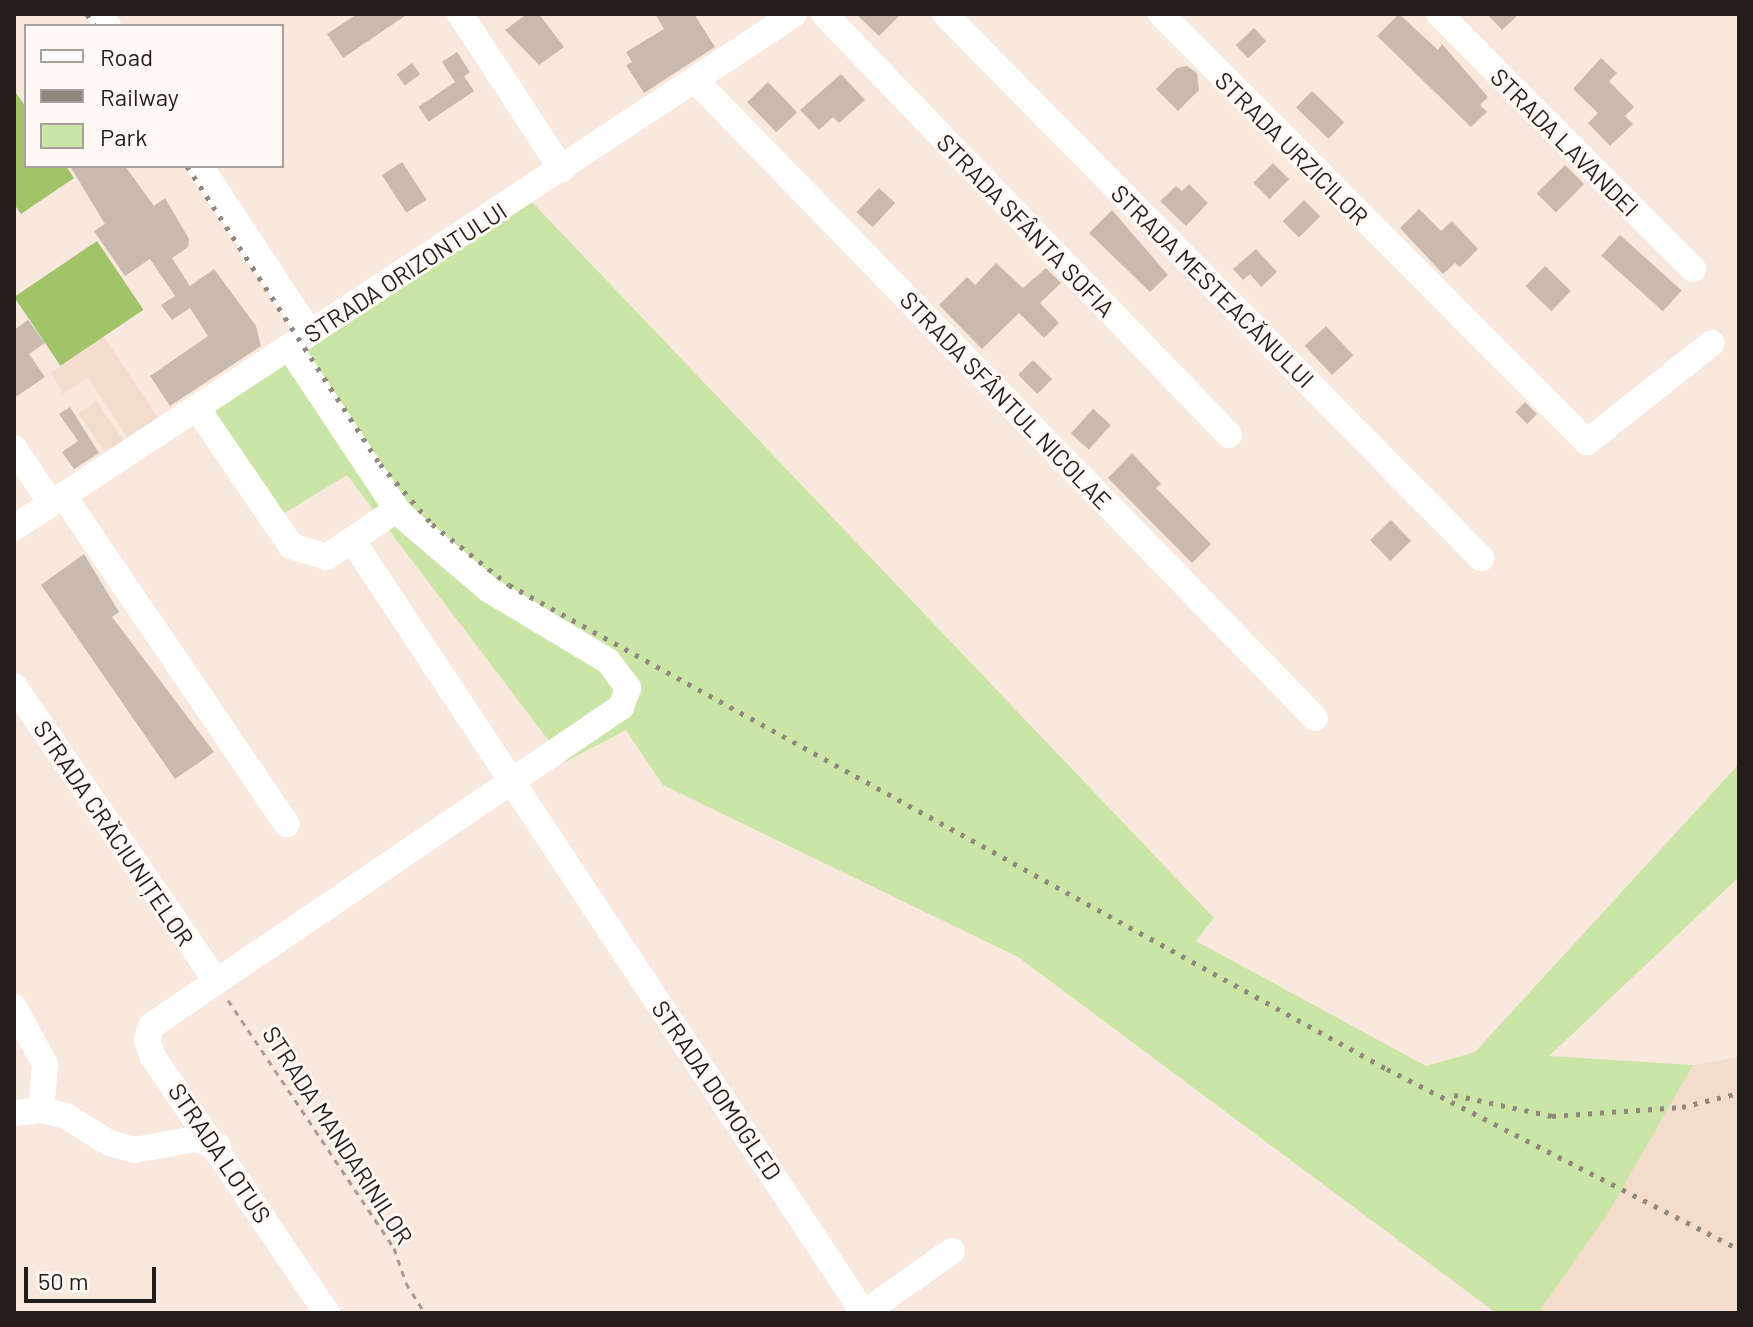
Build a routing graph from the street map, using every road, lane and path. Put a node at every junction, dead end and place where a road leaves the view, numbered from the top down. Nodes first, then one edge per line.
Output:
1 (460, 14) edge
2 (794, 14) edge
3 (824, 14) edge
4 (945, 14) edge
5 (1161, 14) edge
6 (1439, 14) edge
7 (696, 81) junction
8 (201, 168) edge
9 (562, 170) junction
10 (1693, 269) dead end
11 (300, 340) junction
12 (1712, 343) dead end
13 (197, 408) junction
14 (1229, 435) dead end
15 (14, 448) edge
16 (57, 499) junction
17 (396, 510) junction
18 (14, 528) edge
19 (352, 540) junction
20 (1481, 558) dead end
21 (14, 686) edge
22 (1315, 718) dead end
23 (513, 780) junction
24 (287, 824) dead end
25 (215, 980) junction
26 (14, 1007) edge
27 (41, 1110) junction
28 (14, 1113) edge
29 (218, 1146) junction
30 (952, 1251) dead end
31 (327, 1313) edge
32 (425, 1313) edge

1 - 9 street
2 - 7 street, STRADA ORIZONTULUI
3 - 14 street, STRADA SFÂNTA SOFIA
4 - 20 street, STRADA MESTEACĂNULUI
5 - 12 street, STRADA URZICILOR
6 - 10 street, STRADA LAVANDEI
7 - 9 street, STRADA ORIZONTULUI
7 - 22 street, STRADA SFÂNTUL NICOLAE
8 - 11 street
9 - 11 street, STRADA ORIZONTULUI
11 - 13 street, STRADA ORIZONTULUI
11 - 17 street
13 - 16 street, STRADA ORIZONTULUI
13 - 19 street
15 - 16 street
16 - 18 street, STRADA ORIZONTULUI
16 - 24 street
17 - 19 street
17 - 23 street
19 - 23 street, STRADA DOMOGLED
21 - 25 street, STRADA CRĂCIUNIȚELOR
23 - 25 street
23 - 30 street, STRADA DOMOGLED
25 - 29 street, STRADA LOTUS
25 - 32 path, STRADA MANDARINILOR
26 - 27 street
27 - 28 street
27 - 29 street
29 - 31 street, STRADA LOTUS

